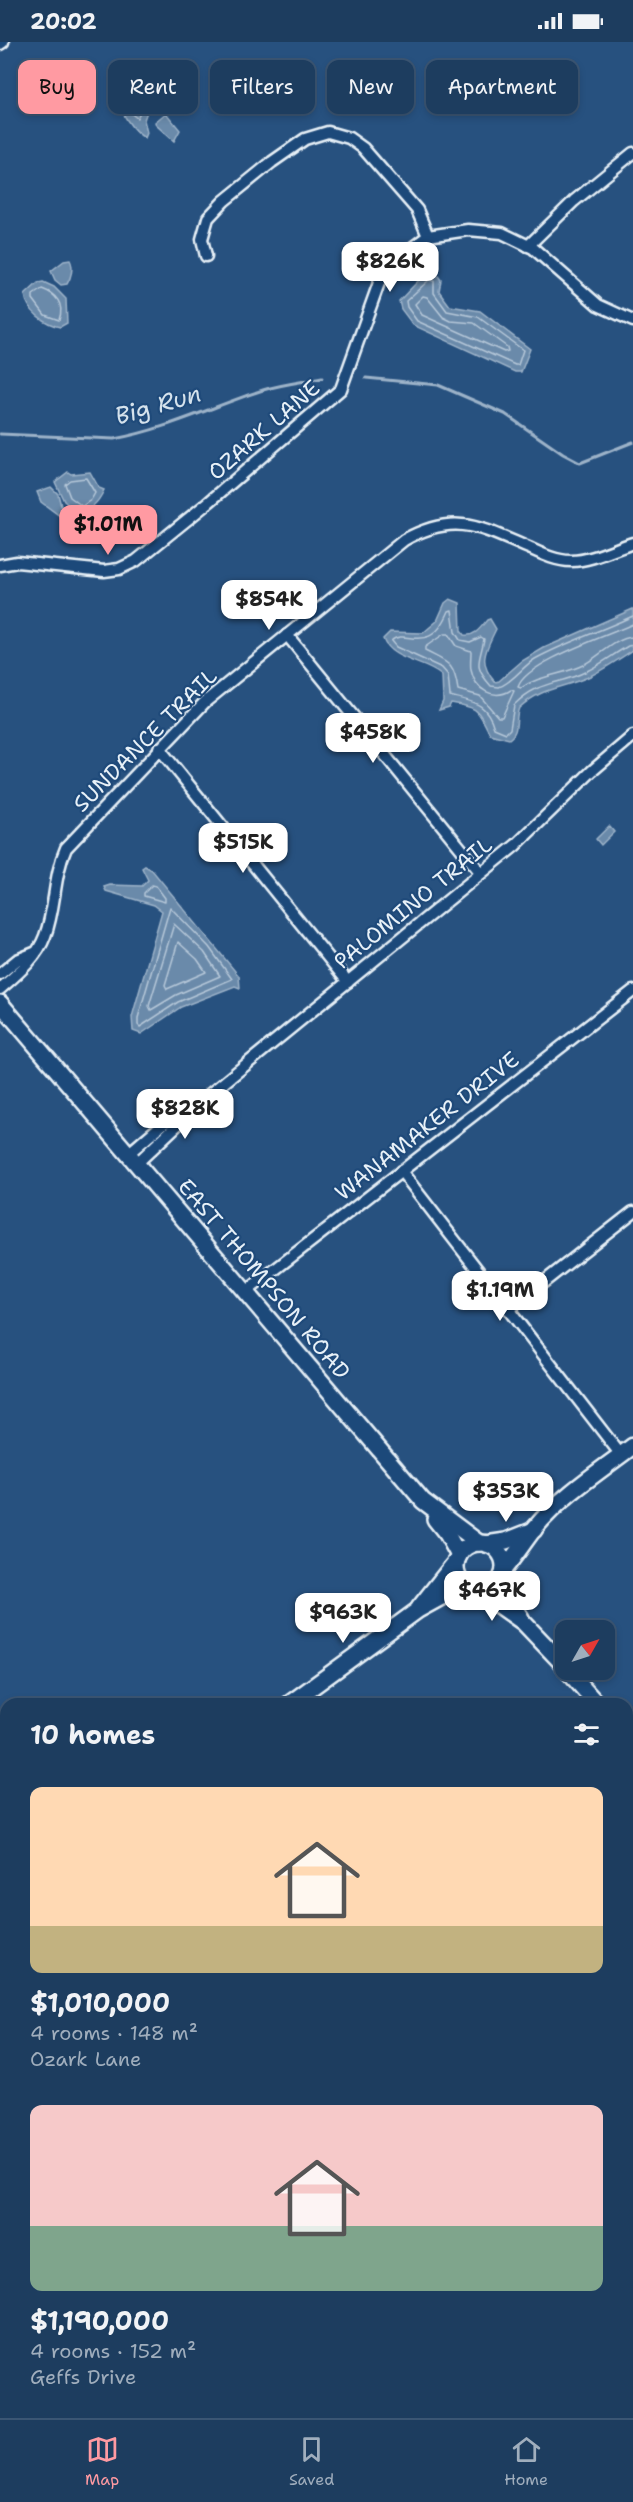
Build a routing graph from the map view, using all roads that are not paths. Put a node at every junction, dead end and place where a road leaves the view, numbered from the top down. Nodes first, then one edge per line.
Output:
1 (633, 153) edge
2 (428, 236) junction
3 (528, 246) junction
4 (206, 256) dead end
5 (633, 321) edge
6 (633, 543) edge
7 (0, 565) edge
8 (287, 635) junction
9 (633, 736) edge
10 (159, 748) junction
11 (481, 873) junction
12 (34, 953) junction
13 (0, 974) edge
14 (348, 982) junction
15 (0, 989) edge
16 (633, 991) edge
17 (0, 1003) edge
18 (132, 1159) junction
19 (401, 1171) junction
20 (633, 1212) edge
21 (246, 1292) junction
22 (508, 1310) junction
23 (627, 1450) edge
24 (423, 1501) junction
25 (534, 1530) junction
26 (483, 1544) junction
27 (458, 1558) junction
28 (503, 1573) junction
29 (475, 1590) junction
30 (418, 1610) junction
31 (524, 1623) junction
32 (555, 1656) edge
33 (576, 1680) edge
34 (297, 1698) edge
35 (592, 1698) edge

1 - 3 street
2 - 3 street, OZARK LANE
2 - 4 street
2 - 7 street, OZARK LANE
3 - 5 street, OZARK LANE
6 - 8 street, SUNDANCE TRAIL
8 - 10 street, SUNDANCE TRAIL
8 - 11 street
9 - 11 street, PALOMINO TRAIL
10 - 12 street, SUNDANCE TRAIL
10 - 14 street
11 - 14 street, PALOMINO TRAIL
12 - 13 street
12 - 15 street, SUNDANCE TRAIL
14 - 18 street, PALOMINO TRAIL
16 - 19 street, WANAMAKER DRIVE
17 - 18 main road, EAST THOMPSON ROAD
18 - 21 main road, EAST THOMPSON ROAD
19 - 21 street, WANAMAKER DRIVE
19 - 22 street
20 - 22 street
21 - 24 main road, EAST THOMPSON ROAD
22 - 23 street
23 - 25 main road
24 - 26 main road, EAST THOMPSON ROAD
24 - 27 main road, EAST THOMPSON ROAD
25 - 26 main road
25 - 28 main road
26 - 27 main road
26 - 28 main road
27 - 29 main road
27 - 30 main road
28 - 29 main road
28 - 31 main road
29 - 30 main road
29 - 31 main road
30 - 34 main road
31 - 32 main road
33 - 35 main road

